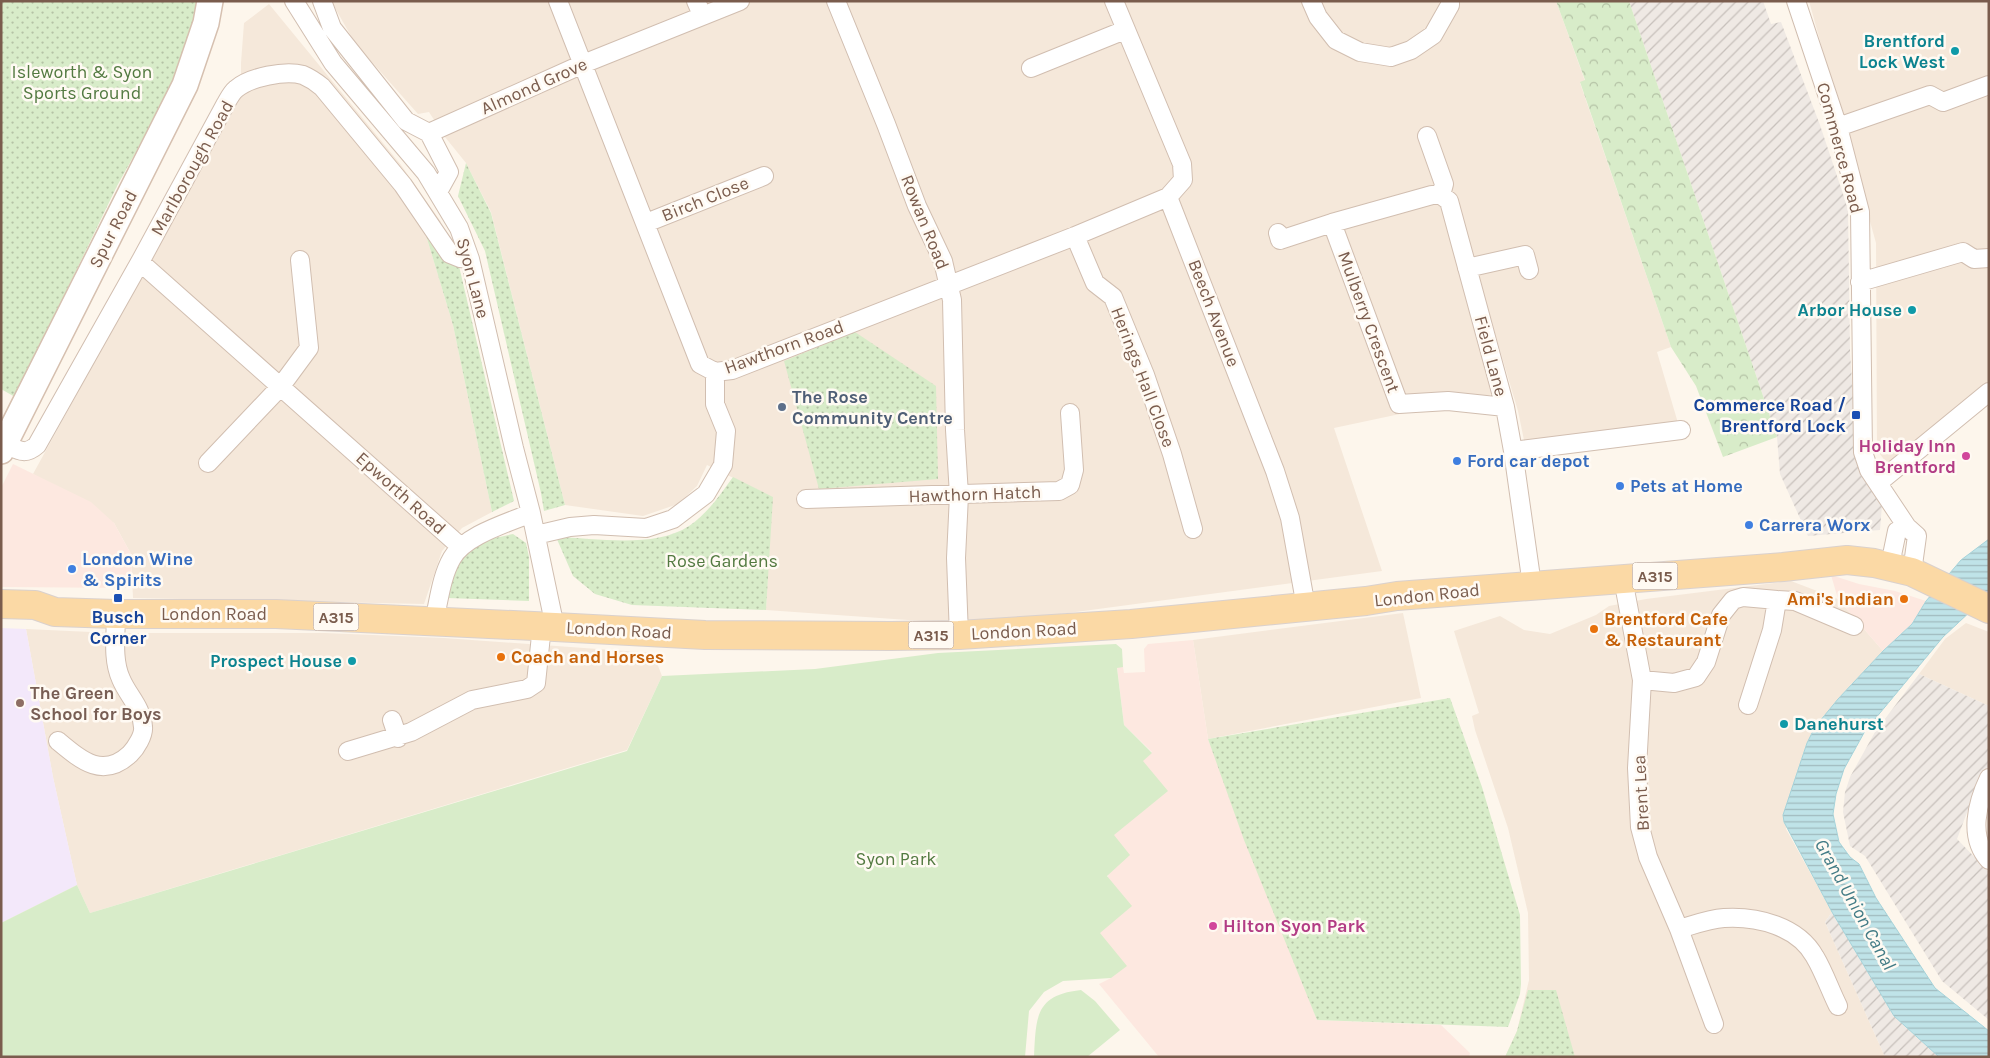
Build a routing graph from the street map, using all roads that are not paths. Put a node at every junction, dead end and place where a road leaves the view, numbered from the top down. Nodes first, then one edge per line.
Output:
1 (210, 1) edge
2 (294, 1) edge
3 (322, 1) edge
4 (558, 1) edge
5 (740, 1) edge
6 (836, 1) edge
7 (1114, 1) edge
8 (1311, 1) edge
9 (1450, 1) edge
10 (1796, 1) edge
11 (699, 8) edge
12 (1125, 30) junction
13 (583, 64) junction
14 (1031, 68) dead end
15 (1989, 85) edge
16 (1838, 128) junction
17 (429, 133) junction
18 (1427, 136) dead end
19 (764, 176) dead end
20 (438, 192) junction
21 (1441, 194) junction
22 (1168, 197) junction
23 (646, 223) junction
24 (1332, 223) junction
25 (1278, 233) dead end
26 (1075, 236) junction
27 (1989, 258) edge
28 (470, 259) junction
29 (300, 260) dead end
30 (140, 262) junction
31 (1467, 268) junction
32 (1529, 270) dead end
33 (1860, 282) junction
34 (949, 284) junction
35 (715, 372) junction
36 (281, 386) junction
37 (1989, 392) edge
38 (1505, 407) junction
39 (1070, 413) dead end
40 (1681, 430) dead end
41 (3, 448) edge
42 (1513, 451) junction
43 (208, 463) dead end
44 (1878, 483) junction
45 (959, 495) junction
46 (806, 499) dead end
47 (531, 513) junction
48 (1193, 529) dead end
49 (536, 536) junction
50 (461, 547) junction
51 (1910, 572) junction
52 (1623, 579) junction
53 (1532, 585) junction
54 (1776, 600) junction
55 (1, 604) edge
56 (1306, 607) junction
57 (1987, 608) edge
58 (55, 612) junction
59 (116, 614) junction
60 (1, 618) edge
61 (434, 621) junction
62 (549, 626) junction
63 (1854, 626) dead end
64 (959, 634) junction
65 (1642, 680) junction
66 (1748, 705) dead end
67 (392, 720) dead end
68 (398, 738) junction
69 (58, 741) dead end
70 (348, 751) dead end
71 (1989, 778) edge
72 (1989, 860) edge
73 (1679, 929) junction
74 (1838, 1006) dead end
75 (1714, 1024) dead end

1 - 41 main road, Spur Road
2 - 20 street, Syon Lane
3 - 17 street
4 - 13 street, Hawthorn Road
5 - 11 street, Almond Grove
6 - 34 street, Rowan Road
7 - 12 street
8 - 9 street
10 - 16 street, Commerce Road
11 - 13 street, Almond Grove
12 - 14 street
12 - 22 street
13 - 17 street, Almond Grove
13 - 23 street, Hawthorn Road
15 - 16 street
16 - 33 street, Commerce Road
17 - 20 street
18 - 21 street, Field Lane
19 - 23 street, Birch Close
20 - 28 street, Syon Lane
21 - 24 street
21 - 31 street, Field Lane
22 - 26 street, Hawthorn Road
22 - 56 street, Beech Avenue
23 - 35 street, Hawthorn Road
24 - 25 street
24 - 38 street, Mulberry Crescent
26 - 34 street, Hawthorn Road
26 - 48 street, Herings Hall Close
27 - 33 street
28 - 30 street, Marlborough Road
28 - 47 street, Syon Lane
29 - 36 street
30 - 36 street, Epworth Road
30 - 41 street, Marlborough Road
31 - 32 street
31 - 38 street, Field Lane
33 - 44 street, Commerce Road
34 - 35 street, Hawthorn Road
34 - 45 street, Rowan Road
35 - 49 street
36 - 43 street
36 - 50 street, Epworth Road
37 - 44 street
38 - 42 street, Field Lane
39 - 45 street, Hawthorn Hatch
40 - 42 street
42 - 53 street, Field Lane
44 - 51 street, Commerce Road
45 - 46 street, Hawthorn Hatch
45 - 64 street, Rowan Road
47 - 49 street, Syon Lane
47 - 50 street
49 - 62 street, Syon Lane
50 - 61 street, Epworth Road
51 - 52 main road, London Road / A315
51 - 57 main road, A315
52 - 53 main road, London Road / A315
52 - 65 street, Brent Lea
53 - 56 main road, London Road / A315
54 - 63 street
54 - 65 street
54 - 66 street
55 - 58 main road, London Road / A315
56 - 64 main road, London Road / A315
58 - 59 main road, London Road / A315
58 - 60 main road, London Road / A315
59 - 61 main road, London Road / A315
59 - 69 street
61 - 62 main road, London Road / A315
62 - 64 main road, London Road / A315
62 - 68 street, Syon Lane
65 - 73 street, Brent Lea
67 - 68 street
68 - 70 street
71 - 72 street
73 - 74 street
73 - 75 street, Brent Lea

